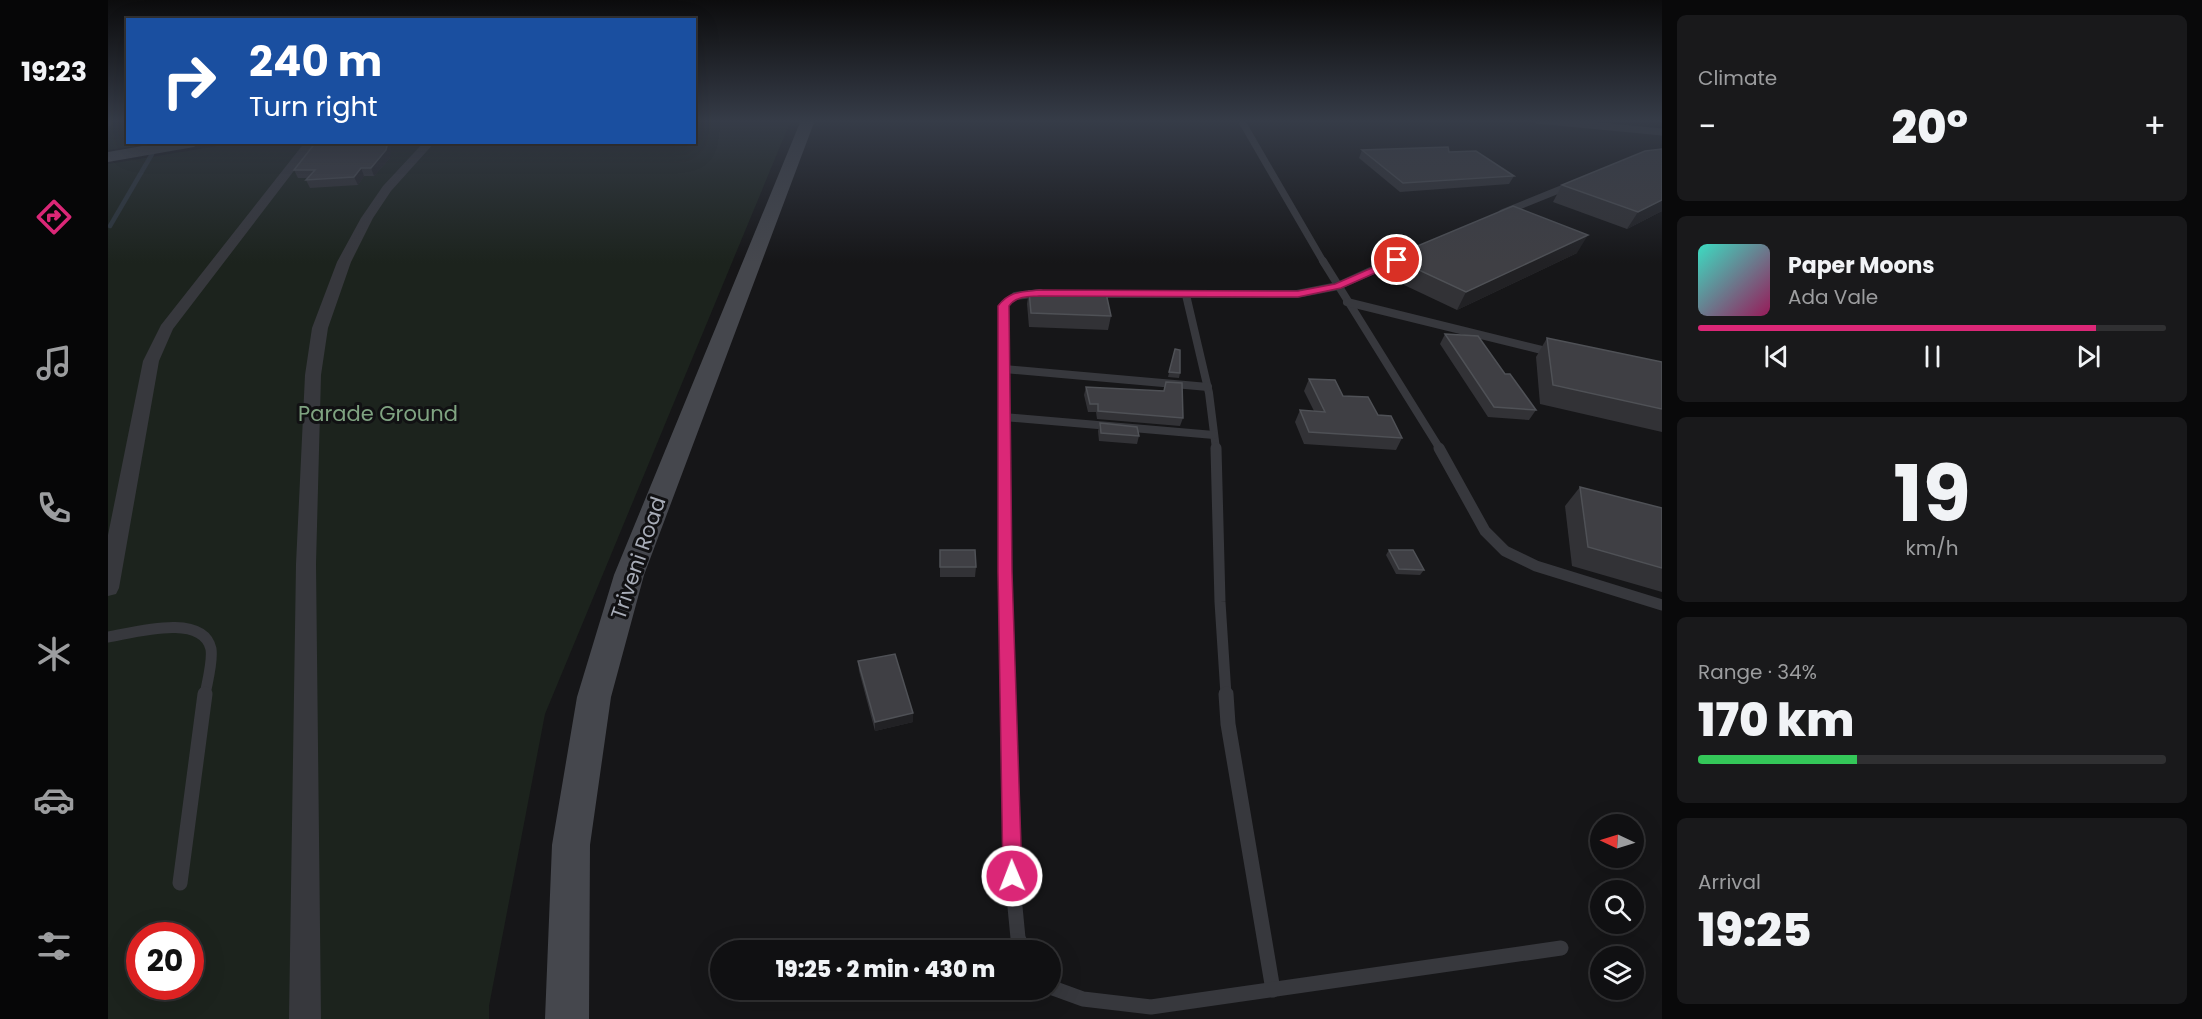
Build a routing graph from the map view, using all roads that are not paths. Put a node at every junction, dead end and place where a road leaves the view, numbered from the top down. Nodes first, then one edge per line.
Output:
1 (291, 168) edge
2 (407, 168) edge
3 (789, 168) edge
4 (1269, 168) edge
5 (1580, 182) edge
6 (1494, 216) edge
7 (1411, 254) edge
8 (1338, 286) junction
9 (1050, 293) edge
10 (1084, 294) edge
11 (1186, 295) junction
12 (1347, 302) junction
13 (1565, 356) edge
14 (1004, 369) junction
15 (1208, 387) junction
16 (1004, 417) junction
17 (1214, 435) junction
18 (108, 588) edge
19 (1662, 605) edge
20 (108, 637) edge
21 (180, 883) dead end
22 (1019, 940) edge
23 (1561, 948) dead end
24 (1273, 990) junction
25 (1061, 992) edge
26 (305, 1019) edge
27 (567, 1019) edge

1 - 18 street
2 - 26 street
3 - 27 main road, Triveni Road
4 - 8 lane
5 - 6 lane
7 - 8 lane
8 - 11 lane
8 - 12 lane
9 - 14 lane
10 - 11 lane
11 - 15 lane
12 - 13 lane
12 - 19 lane
14 - 15 lane
14 - 16 lane
15 - 17 lane
16 - 17 lane
16 - 22 lane
17 - 24 lane
20 - 21 lane
23 - 24 lane
24 - 25 lane

